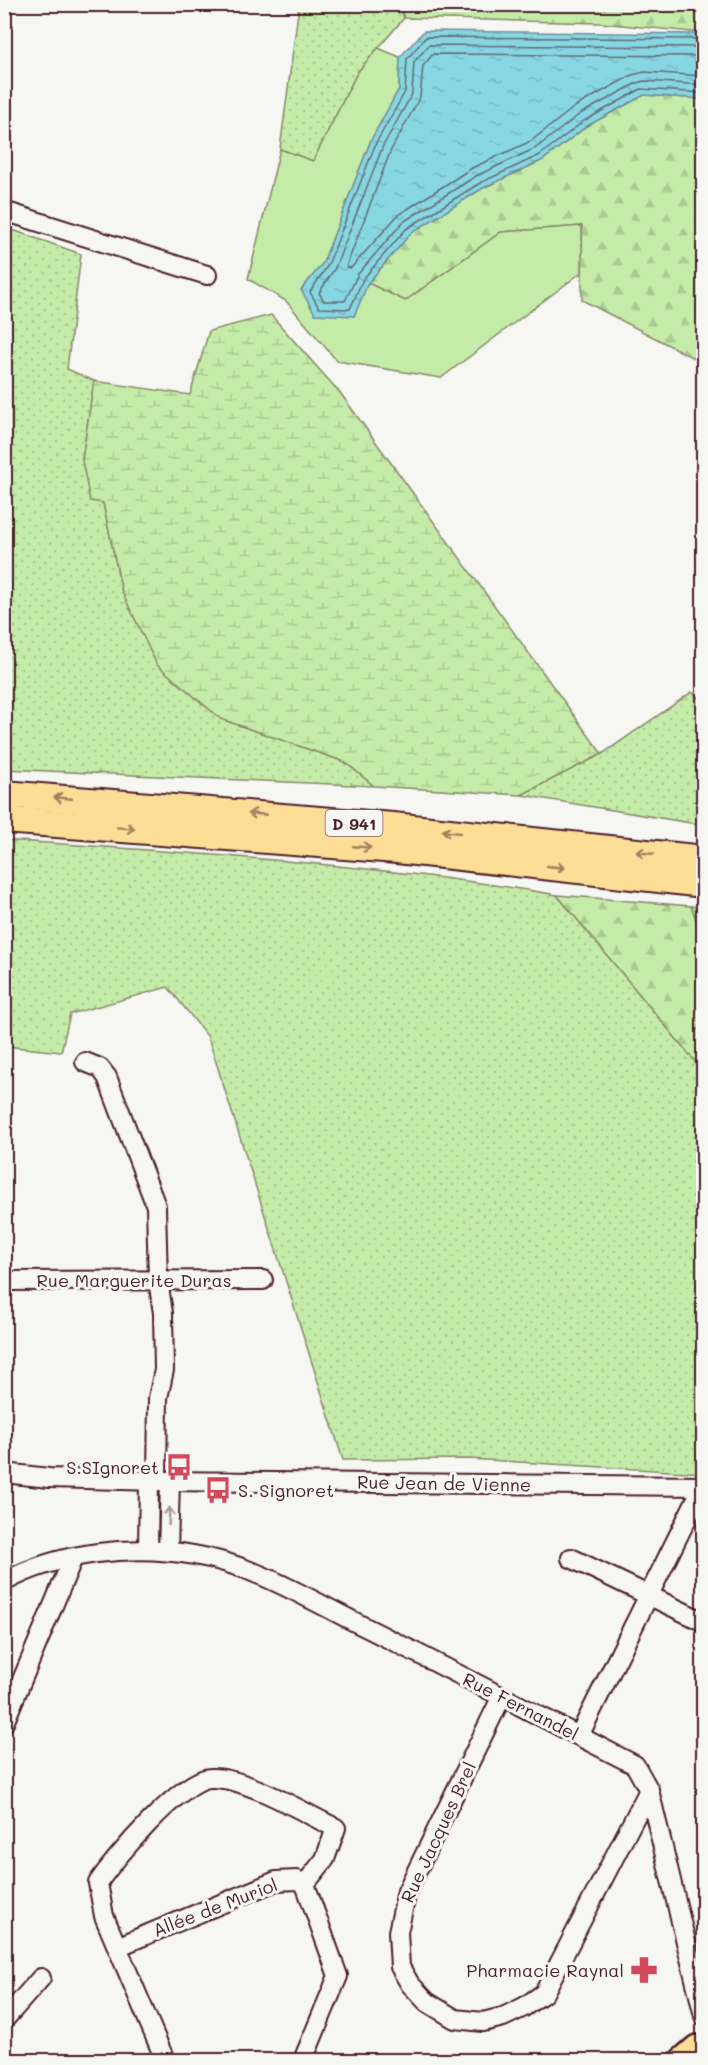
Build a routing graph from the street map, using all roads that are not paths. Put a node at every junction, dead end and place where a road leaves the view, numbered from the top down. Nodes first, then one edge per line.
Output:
1 (4, 211) edge
2 (207, 275) dead end
3 (4, 794) edge
4 (4, 820) edge
5 (704, 859) edge
6 (704, 884) edge
7 (85, 1062) dead end
8 (158, 1280) junction
9 (263, 1280) dead end
10 (4, 1281) edge
11 (4, 1473) edge
12 (159, 1481) junction
13 (703, 1486) edge
14 (148, 1550) junction
15 (168, 1551) junction
16 (74, 1558) junction
17 (572, 1558) dead end
18 (4, 1582) edge
19 (649, 1596) junction
20 (704, 1622) edge
21 (502, 1696) junction
22 (4, 1723) edge
23 (579, 1736) junction
24 (649, 1790) junction
25 (305, 1884) junction
26 (117, 1947) junction
27 (41, 1978) dead end
28 (704, 2016) edge
29 (4, 2020) edge
30 (704, 2046) edge
31 (165, 2061) edge
32 (303, 2061) edge
33 (681, 2061) edge

1 - 2 street
5 -> 3 highway, D 941
4 -> 6 highway, D 941
7 - 8 street
8 - 9 street, Rue Marguerite Duras
8 - 10 street, Rue Marguerite Duras
8 - 12 street
11 - 12 street, Rue Jean de Vienne
12 - 13 street, Rue Jean de Vienne
12 - 14 street
15 -> 12 street
13 - 19 street
14 - 15 street, Rue Fernandel
14 - 16 street, Rue Fernandel
15 - 21 street, Rue Fernandel
16 - 18 street, Rue Fernandel
16 - 22 street
17 - 19 street
19 - 20 street
19 - 23 street
21 - 23 street, Rue Fernandel
21 - 24 street, Rue Jacques Brel
23 - 24 street, Rue Fernandel
24 - 28 street, Rue Fernandel
25 - 26 street, Allée de Muriol
25 - 26 street
25 - 32 street, Allée de Muriol
26 - 31 street
27 - 29 street
30 - 33 main road

